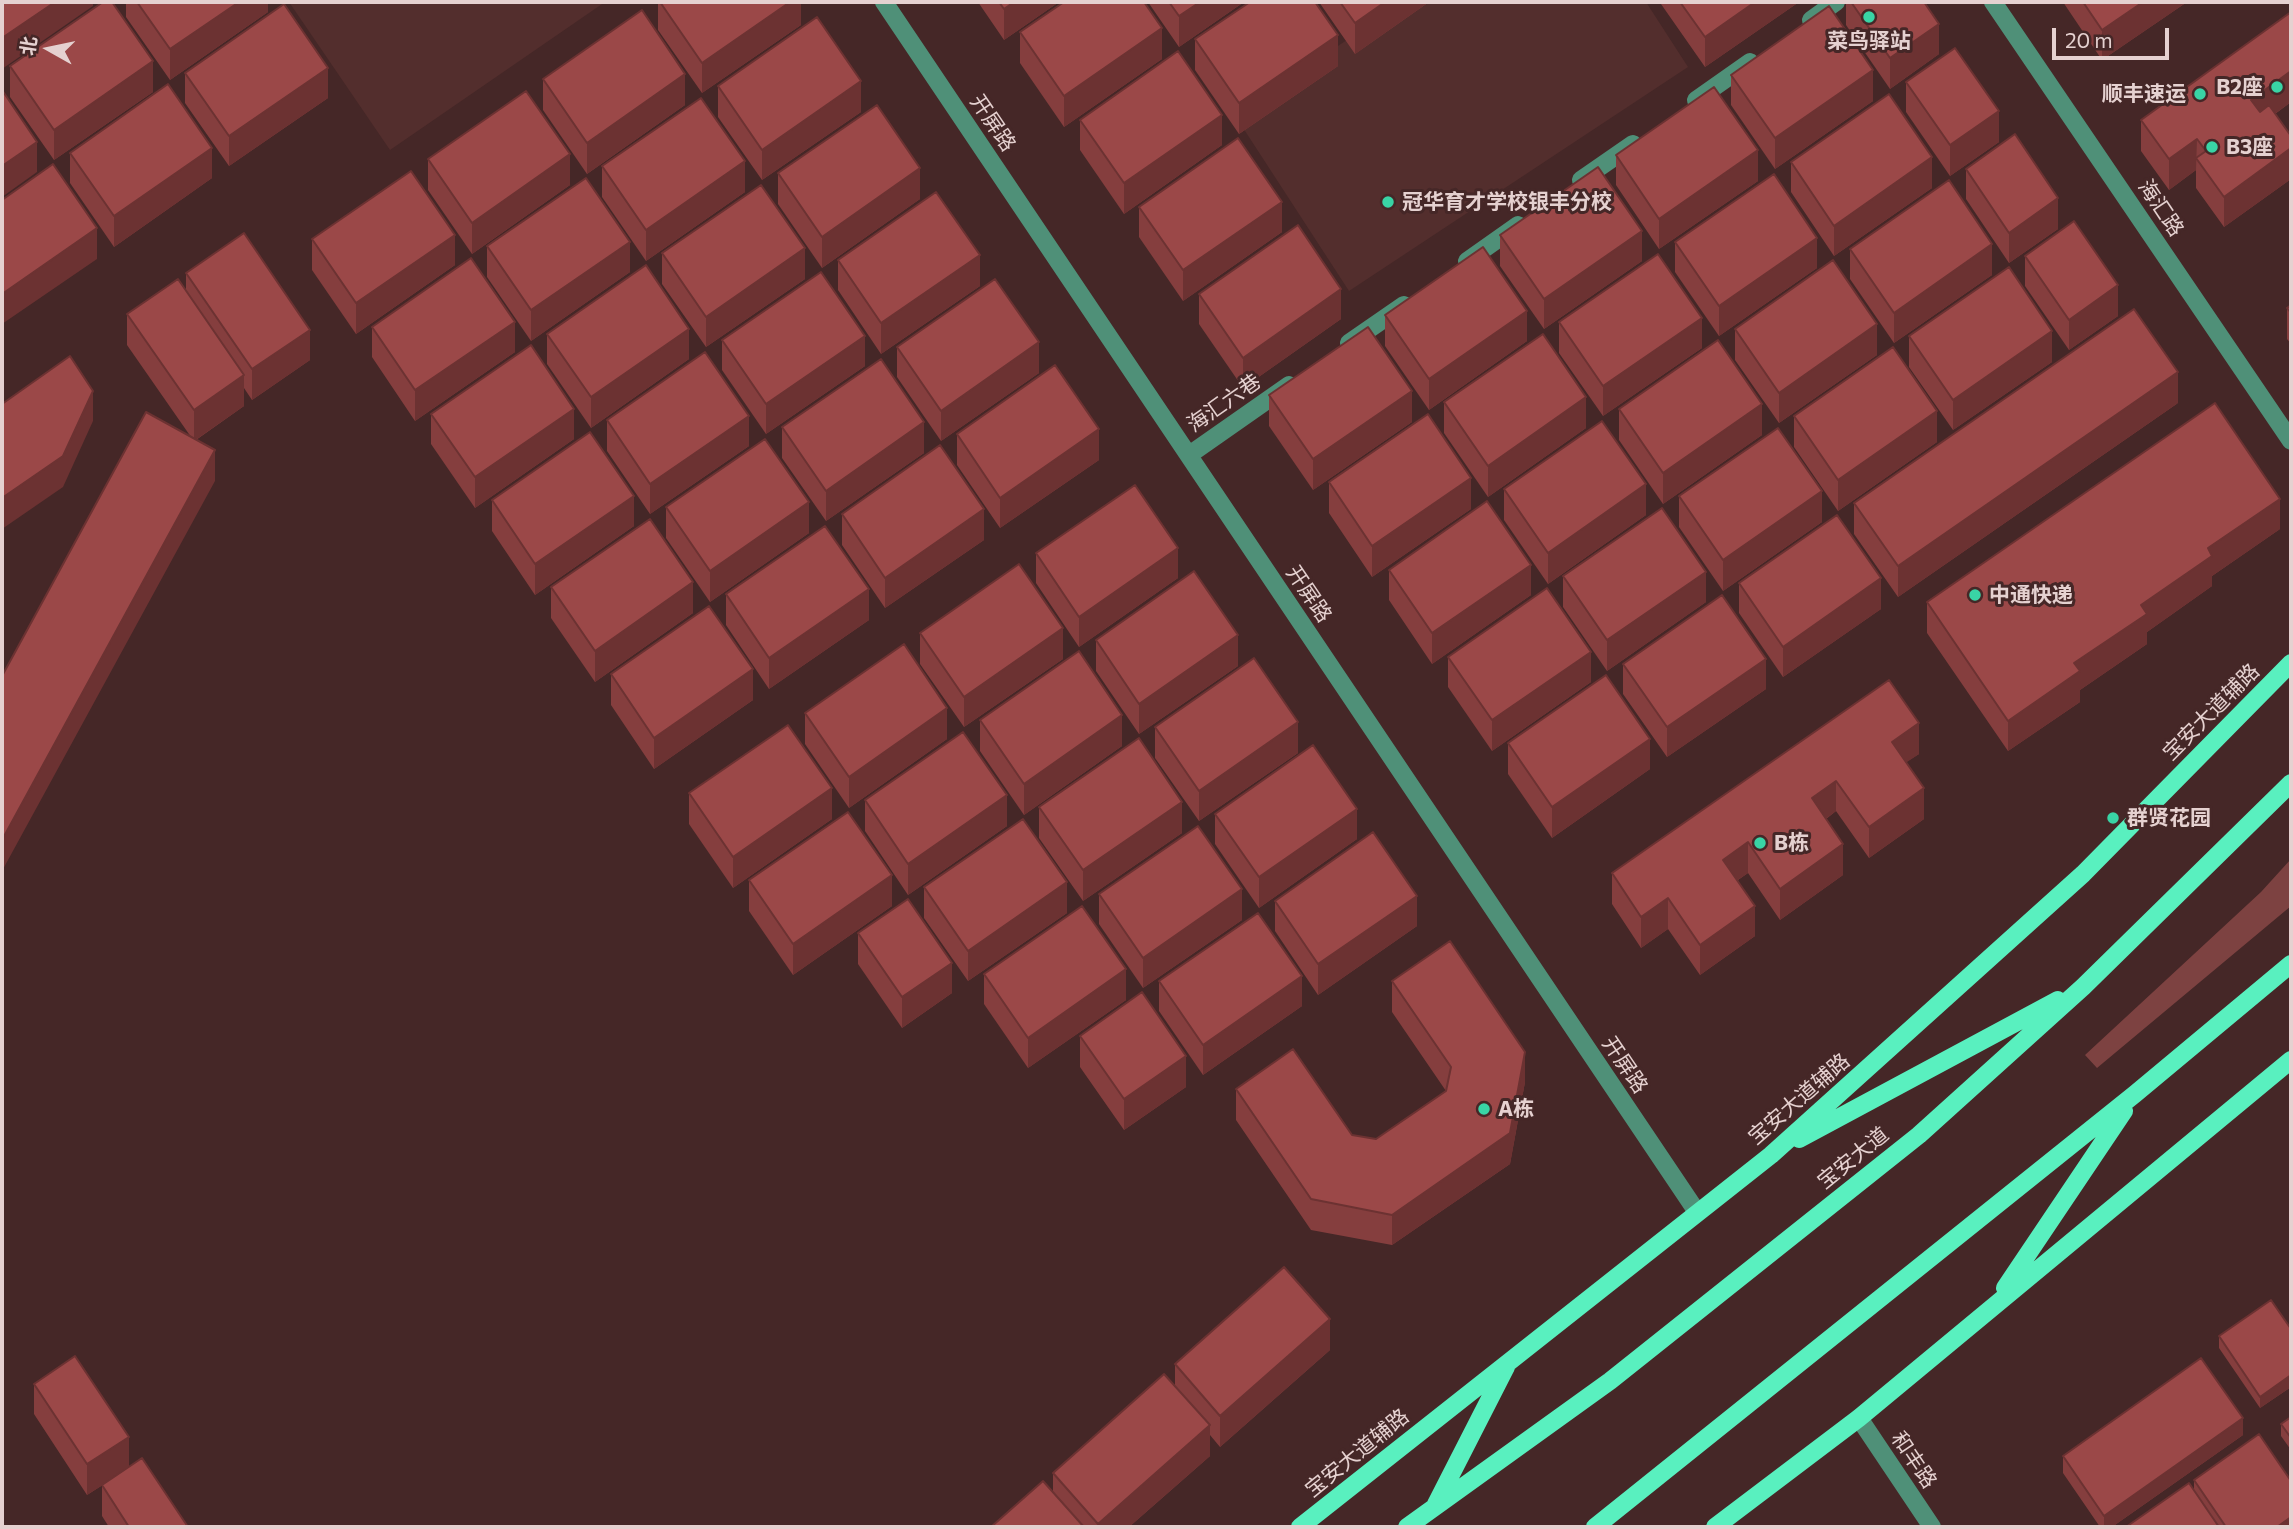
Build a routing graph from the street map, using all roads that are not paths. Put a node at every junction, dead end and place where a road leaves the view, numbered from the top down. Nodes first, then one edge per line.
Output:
1 (884, 2) edge
2 (1836, 2) edge
3 (1993, 2) edge
4 (1791, 34) edge
5 (1768, 50) edge
6 (1677, 113) edge
7 (1643, 137) edge
8 (1564, 193) edge
9 (1530, 217) edge
10 (1450, 272) edge
11 (1416, 296) edge
12 (1337, 352) edge
13 (1303, 376) edge
14 (2291, 440) edge
15 (1189, 455) junction
16 (2291, 663) edge
17 (2291, 783) edge
18 (2291, 964) edge
19 (2083, 987) junction
20 (2291, 1060) edge
21 (2135, 1094) junction
22 (1771, 1155) junction
23 (1697, 1212) junction
24 (1994, 1306) junction
25 (1509, 1361) junction
26 (1859, 1418) junction
27 (1434, 1507) junction
28 (1300, 1527) edge
29 (1407, 1527) edge
30 (1595, 1527) edge
31 (1715, 1527) edge
32 (1932, 1527) edge

1 - 15 street, 开屏路
2 - 4 street
3 - 14 street, 海汇路
5 - 6 street
7 - 8 street
9 - 10 street
11 - 12 street
13 - 15 street, 海汇六巷
15 - 23 street, 开屏路
16 - 22 main road, 宝安大道辅路
17 - 19 main road, 宝安大道
18 - 21 main road
19 - 22 main road
19 - 27 main road, 宝安大道
20 - 24 main road
21 - 24 main road
21 - 30 main road
22 - 23 main road, 宝安大道辅路
23 - 25 main road, 宝安大道辅路
24 - 26 main road
25 - 27 main road
25 - 28 main road, 宝安大道辅路
26 - 31 main road
26 - 32 street, 和丰路
27 - 29 main road, 宝安大道

